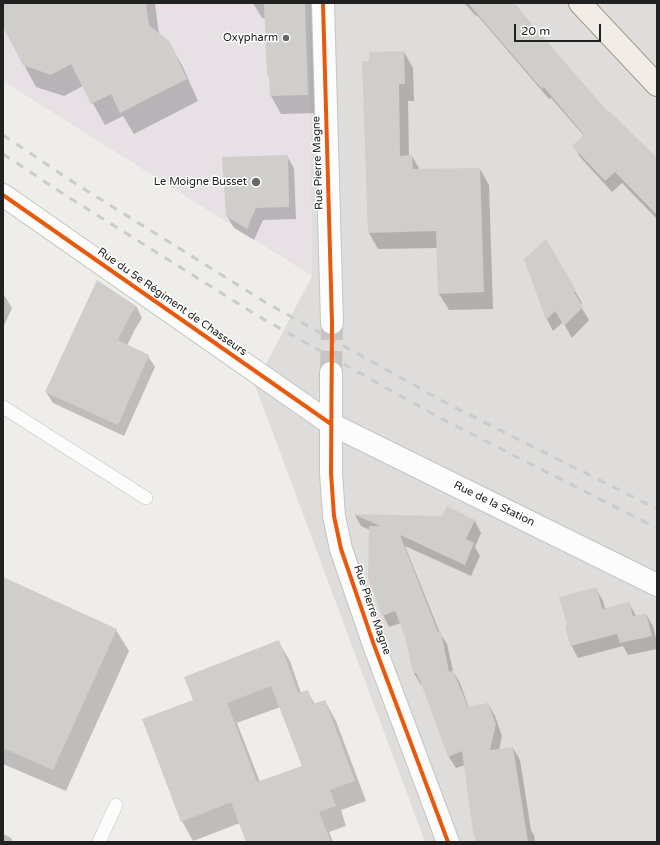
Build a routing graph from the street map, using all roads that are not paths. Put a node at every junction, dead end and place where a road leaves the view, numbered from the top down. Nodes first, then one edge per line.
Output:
1 (323, 3) edge
2 (580, 3) edge
3 (657, 85) edge
4 (3, 195) edge
5 (332, 323) tunnel mouth
6 (331, 373) tunnel mouth
7 (3, 407) edge
8 (332, 424) junction
9 (146, 498) dead end
10 (657, 585) edge
11 (116, 805) dead end
12 (99, 842) edge
13 (448, 842) edge

1 - 5 street, Rue Pierre Magne
2 - 3 main road
4 - 8 street, Rue du 5e Régiment de Chasseurs
6 - 8 street, Rue Pierre Magne
7 - 9 lane
8 - 10 street, Rue de la Station
8 - 13 street, Rue Pierre Magne
11 - 12 lane

